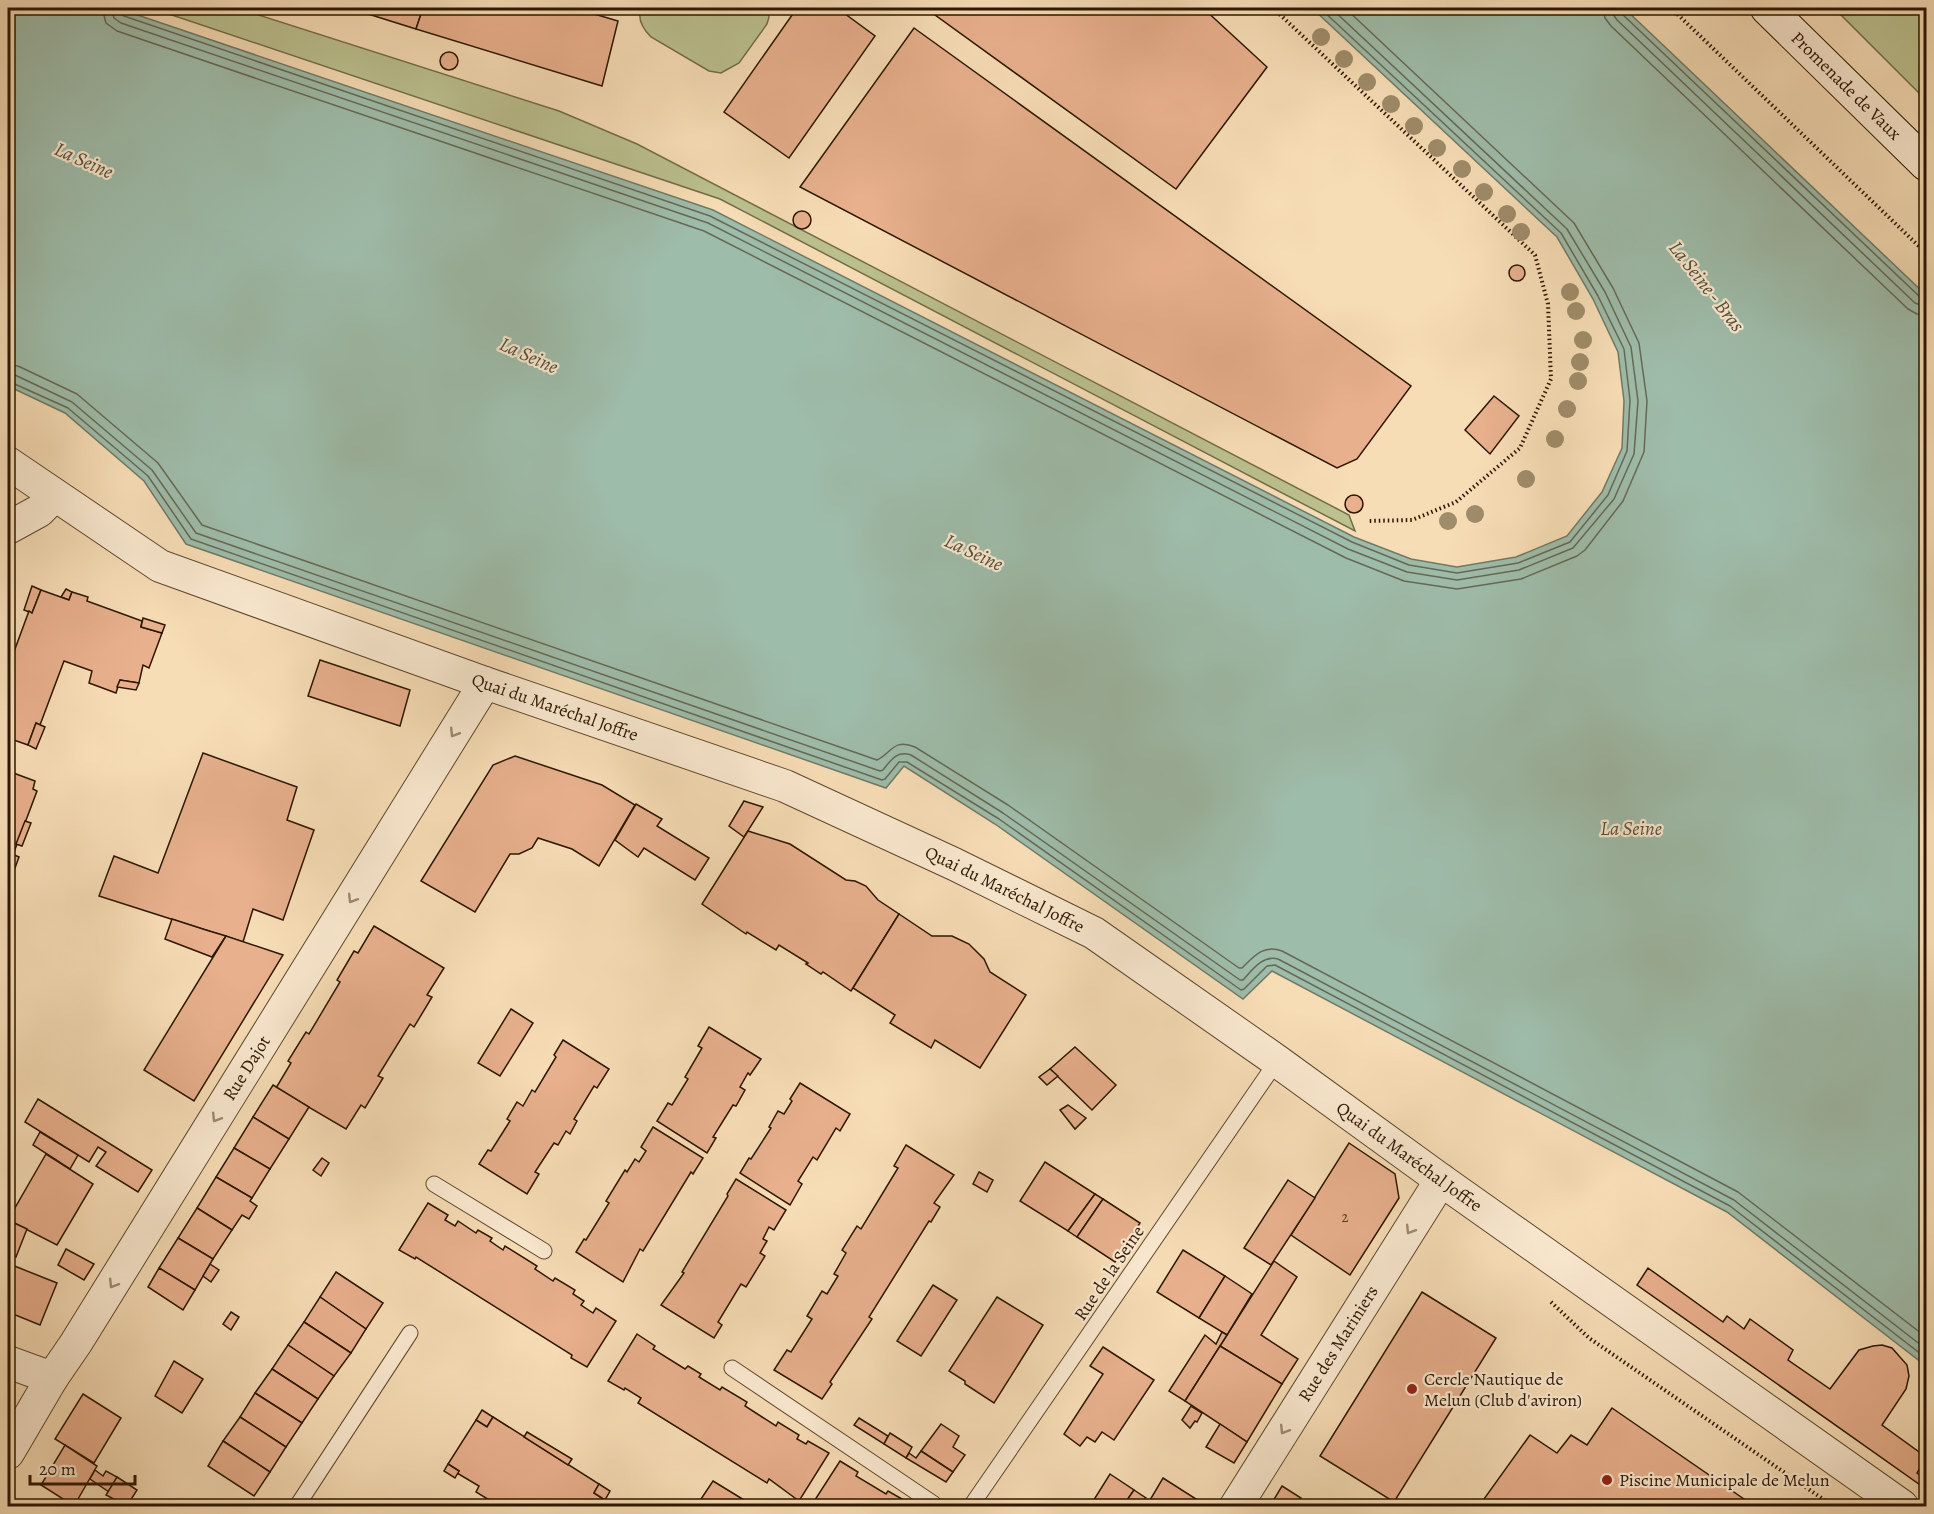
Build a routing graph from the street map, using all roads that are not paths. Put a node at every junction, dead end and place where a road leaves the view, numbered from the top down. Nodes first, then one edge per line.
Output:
1 (1767, 8) edge
2 (1926, 164) edge
3 (8, 463) edge
4 (8, 489) edge
5 (54, 496) junction
6 (8, 528) edge
7 (485, 683) junction
8 (1277, 1061) junction
9 (1441, 1180) junction
10 (434, 1184) dead end
11 (544, 1251) dead end
12 (410, 1333) dead end
13 (8, 1362) edge
14 (732, 1368) dead end
15 (52, 1378) junction
16 (8, 1454) edge
17 (934, 1504) dead end
18 (297, 1506) edge
19 (971, 1506) edge
20 (1236, 1506) edge
21 (1902, 1506) edge

1 - 2 main road, Promenade de Vaux
3 - 5 street, Quai du Maréchal Joffre
4 - 5 street
5 - 6 street
5 - 7 street, Quai du Maréchal Joffre
7 - 8 street, Quai du Maréchal Joffre
7 -> 15 street, Rue Dajot
8 - 9 street, Quai du Maréchal Joffre
8 - 19 lane, Rue de la Seine
9 -> 20 street, Rue des Mariniers
9 - 21 street, Quai du Maréchal Joffre
10 - 11 lane
12 - 18 lane
13 - 15 street
14 - 17 lane
15 - 16 street, Rue Dajot

